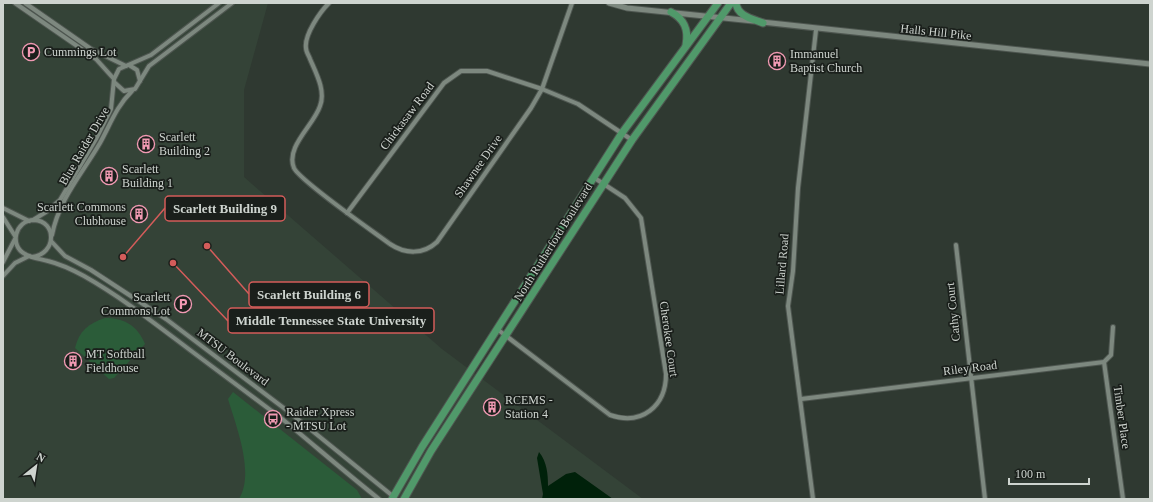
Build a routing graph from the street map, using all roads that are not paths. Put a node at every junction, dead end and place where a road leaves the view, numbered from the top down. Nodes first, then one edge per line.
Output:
1 (15, 3) edge
2 (25, 3) edge
3 (218, 3) edge
4 (232, 3) edge
5 (329, 3) edge
6 (572, 3) edge
7 (609, 3) edge
8 (718, 3) edge
9 (731, 3) edge
10 (736, 3) edge
11 (616, 4) edge
12 (671, 12) junction
13 (709, 16) junction
14 (720, 17) junction
15 (763, 23) junction
16 (816, 30) junction
17 (686, 46) junction
18 (1150, 64) edge
19 (127, 65) junction
20 (114, 80) junction
21 (140, 83) junction
22 (542, 88) junction
23 (132, 91) junction
24 (622, 133) junction
25 (632, 140) junction
26 (593, 177) junction
27 (603, 184) junction
28 (3, 208) edge
29 (347, 212) junction
30 (3, 217) edge
31 (31, 221) junction
32 (15, 237) junction
33 (51, 239) junction
34 (956, 245) dead end
35 (31, 257) junction
36 (3, 262) edge
37 (3, 276) edge
38 (1113, 327) dead end
39 (497, 329) junction
40 (507, 336) junction
41 (1104, 362) junction
42 (970, 377) junction
43 (801, 399) junction
44 (394, 498) edge
45 (379, 499) edge
46 (404, 499) edge
47 (813, 499) edge
48 (985, 499) edge
49 (1123, 499) edge

1 - 20 street
2 - 19 street
3 - 19 street
4 - 21 street
5 - 29 street, Shawnee Drive
6 - 22 street, Shawnee Drive
7 - 11 street, Halls Hill Pike
8 - 13 main road, North Rutherford Boulevard
9 - 14 main road, North Rutherford Boulevard
10 - 15 main road
11 - 12 street, Halls Hill Pike
12 - 13 street, Halls Hill Pike
12 - 17 main road
13 - 14 street, Halls Hill Pike
13 - 17 main road, North Rutherford Boulevard
14 - 15 street, Halls Hill Pike
14 - 25 main road, North Rutherford Boulevard
15 - 16 street, Halls Hill Pike
16 - 18 street, Halls Hill Pike
16 - 43 street, Lillard Road
17 - 24 main road, North Rutherford Boulevard
19 - 20 street
19 - 21 street
20 - 23 street
20 - 31 street, Blue Raider Drive
21 - 23 street
22 - 24 street, Chickasaw Road
22 - 29 street, Chickasaw Road
22 - 29 street, Shawnee Drive
23 - 33 street, Blue Raider Drive
24 - 25 street, Chickasaw Road
24 - 26 main road, North Rutherford Boulevard
25 - 27 main road, North Rutherford Boulevard
26 - 27 street, Cherokee Court
26 - 39 main road, North Rutherford Boulevard
27 - 40 main road, North Rutherford Boulevard
27 - 40 street, Cherokee Court
28 - 31 street
30 - 32 street
31 - 32 street
31 - 33 street
32 - 35 street
32 - 36 street
33 - 35 street
33 - 44 street, MTSU Boulevard
34 - 42 street, Cathy Court
35 - 37 street
35 - 45 street, MTSU Boulevard
38 - 41 street
39 - 40 street, Cherokee Court
39 - 44 main road, North Rutherford Boulevard
40 - 46 main road, North Rutherford Boulevard
41 - 42 street, Riley Road
41 - 49 street, Timber Place
42 - 43 street, Riley Road
42 - 48 street, Cathy Court
43 - 47 street, Lillard Road

